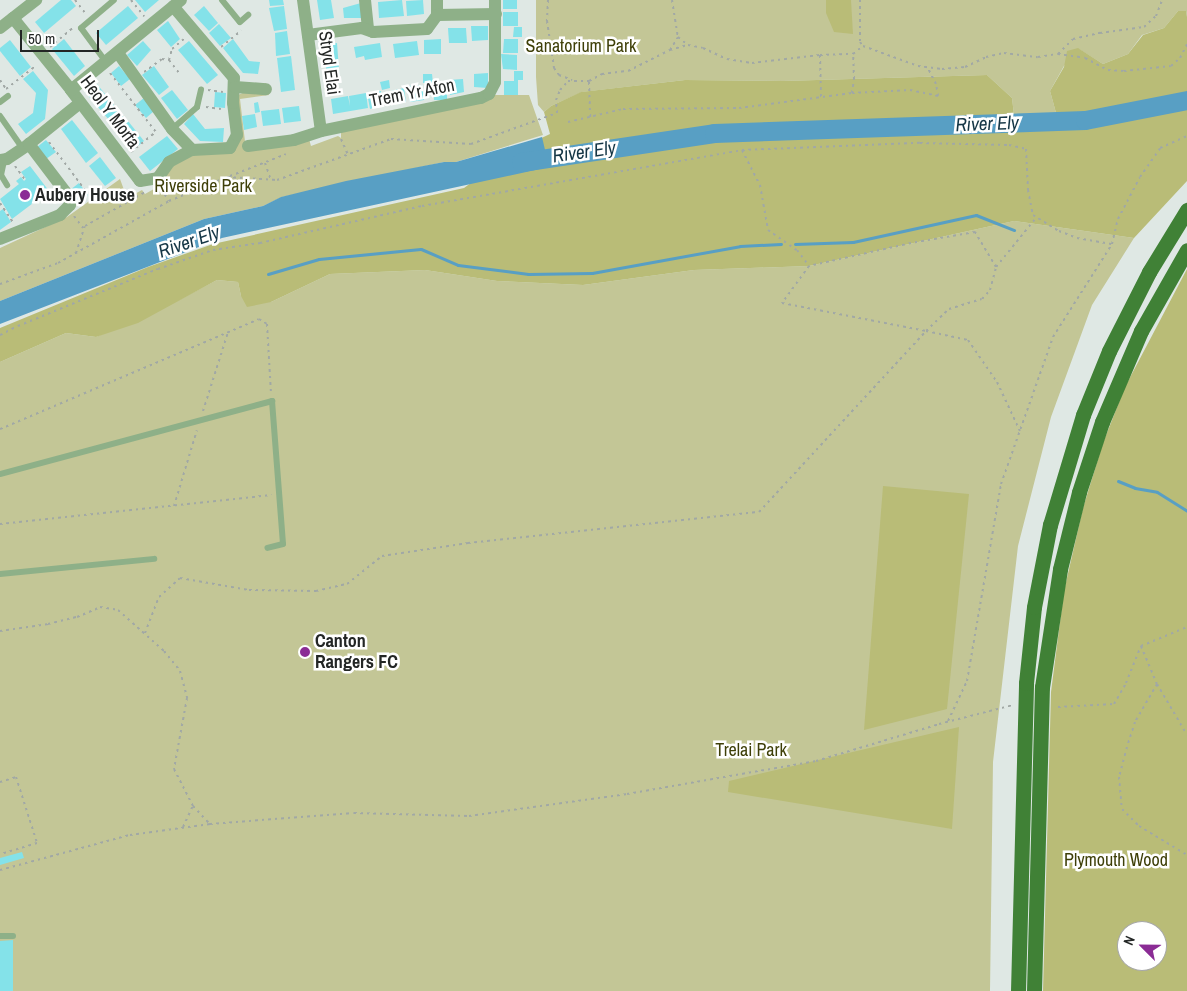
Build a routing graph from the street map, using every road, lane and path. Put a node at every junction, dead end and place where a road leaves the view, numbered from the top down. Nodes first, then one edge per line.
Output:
1 (36, 0) edge
2 (75, 0) edge
3 (114, 0) edge
4 (130, 0) edge
5 (222, 0) edge
6 (303, 0) edge
7 (365, 0) edge
8 (437, 0) edge
9 (495, 0) edge
10 (548, 0) edge
11 (672, 0) edge
12 (860, 0) edge
13 (1162, 0) edge
14 (177, 3) edge
15 (496, 14) junction
16 (248, 15) dead end
17 (437, 15) junction
18 (88, 16) dead end
19 (13, 18) junction
20 (146, 18) dead end
21 (0, 28) edge
22 (73, 28) dead end
23 (368, 29) junction
24 (241, 30) dead end
25 (190, 34) dead end
26 (308, 35) junction
27 (678, 37) junction
28 (1187, 44) edge
29 (688, 45) junction
30 (862, 46) junction
31 (49, 47) dead end
32 (220, 49) dead end
33 (670, 50) junction
34 (118, 54) junction
35 (853, 54) junction
36 (1058, 54) junction
37 (820, 55) junction
38 (169, 60) junction
39 (35, 66) dead end
40 (107, 67) junction
41 (928, 68) junction
42 (180, 73) dead end
43 (140, 75) dead end
44 (0, 80) edge
45 (572, 80) junction
46 (589, 81) junction
47 (201, 89) joint
48 (266, 89) dead end
49 (71, 90) junction
50 (234, 90) junction
51 (852, 93) junction
52 (8, 96) dead end
53 (821, 97) junction
54 (0, 102) edge
55 (80, 103) junction
56 (198, 107) junction
57 (234, 110) junction
58 (0, 116) edge
59 (590, 117) junction
60 (568, 122) dead end
61 (166, 129) junction
62 (321, 131) junction
63 (156, 132) junction
64 (1187, 136) edge
65 (45, 138) dead end
66 (341, 138) dead end
67 (26, 146) junction
68 (248, 146) dead end
69 (192, 150) junction
70 (742, 150) junction
71 (131, 152) dead end
72 (288, 153) dead end
73 (348, 155) junction
74 (6, 162) edge
75 (264, 162) junction
76 (227, 177) junction
77 (25, 180) dead end
78 (271, 180) junction
79 (7, 185) dead end
80 (160, 188) dead end
81 (150, 190) dead end
82 (88, 194) dead end
83 (169, 201) junction
84 (0, 203) edge
85 (66, 210) junction
86 (1187, 210) edge
87 (1037, 217) junction
88 (84, 229) junction
89 (19, 230) junction
90 (0, 239) edge
91 (1112, 244) junction
92 (1187, 250) edge
93 (76, 254) junction
94 (809, 266) junction
95 (996, 266) junction
96 (0, 284) edge
97 (926, 331) junction
98 (0, 336) edge
99 (272, 401) junction
100 (0, 429) edge
101 (1020, 431) junction
102 (0, 474) edge
103 (279, 494) junction
104 (0, 524) edge
105 (267, 548) dead end
106 (154, 559) dead end
107 (0, 574) edge
108 (1187, 627) edge
109 (0, 631) edge
110 (145, 633) junction
111 (1141, 646) junction
112 (1157, 684) junction
113 (1013, 705) dead end
114 (1058, 707) dead end
115 (948, 721) junction
116 (1187, 735) edge
117 (0, 782) edge
118 (193, 806) junction
119 (210, 824) junction
120 (183, 828) junction
121 (0, 854) edge
122 (1187, 855) edge
123 (0, 870) edge
124 (0, 936) edge
125 (13, 936) dead end
126 (1018, 991) edge
127 (1034, 991) edge

1 - 19 street
2 - 18 path
3 - 40 lane
4 - 20 path
5 - 16 lane
6 - 26 street, Stryd Elai
7 - 23 street
8 - 17 street
9 - 15 street, Trem Yr Afon
10 - 45 path
11 - 27 path
12 - 30 path
13 - 36 path
14 - 34 street
14 - 50 street
15 - 17 street
15 - 62 street, Trem Yr Afon
17 - 23 street
19 - 21 street
19 - 49 street, Heol Y Morfa
22 - 31 path
23 - 26 street
24 - 32 path
25 - 38 path
26 - 62 street, Stryd Elai
27 - 29 path
27 - 33 path
28 - 36 path
29 - 33 path
29 - 37 path
30 - 35 path
30 - 41 path
33 - 46 path
34 - 40 street
34 - 61 street
35 - 37 path
35 - 51 path
36 - 41 path
37 - 53 path
38 - 42 path
38 - 43 path
39 - 44 path
40 - 49 street
40 - 63 path
41 - 51 path
45 - 46 path
45 - 73 path
46 - 59 path
47 - 50 path
47 - 56 lane
48 - 50 street
49 - 55 street, Heol Y Morfa
50 - 57 street
51 - 53 path
52 - 54 lane
53 - 59 path
55 - 67 street
55 - 69 street, Heol Y Morfa
56 - 57 path
56 - 61 lane
57 - 69 street
58 - 67 lane
59 - 60 path
61 - 63 path
61 - 69 street
62 - 68 street, Trem Yr Afon
63 - 71 path
64 - 91 path
65 - 82 path
66 - 73 path
67 - 74 street
67 - 85 street
70 - 87 path
70 - 94 path
70 - 98 path
72 - 75 path
73 - 78 path
74 - 77 path
74 - 79 lane
75 - 76 path
75 - 78 path
76 - 78 path
76 - 83 path
80 - 83 path
81 - 88 path
83 - 93 path
84 - 89 path
85 - 88 path
85 - 89 street
86 - 126 main road
87 - 91 path
87 - 95 path
88 - 93 path
89 - 90 street
91 - 101 path
92 - 127 main road
93 - 96 path
94 - 95 path
94 - 97 path
95 - 97 path
97 - 101 path
97 - 110 path
99 - 100 path
99 - 102 lane
99 - 103 lane
101 - 115 path
103 - 104 path
103 - 105 lane
106 - 107 lane
108 - 111 path
109 - 110 path
110 - 118 path
111 - 112 path
111 - 114 path
112 - 116 path
112 - 122 path
113 - 115 path
115 - 119 path
117 - 121 path
118 - 119 path
118 - 120 path
119 - 120 path
120 - 123 path
124 - 125 lane

